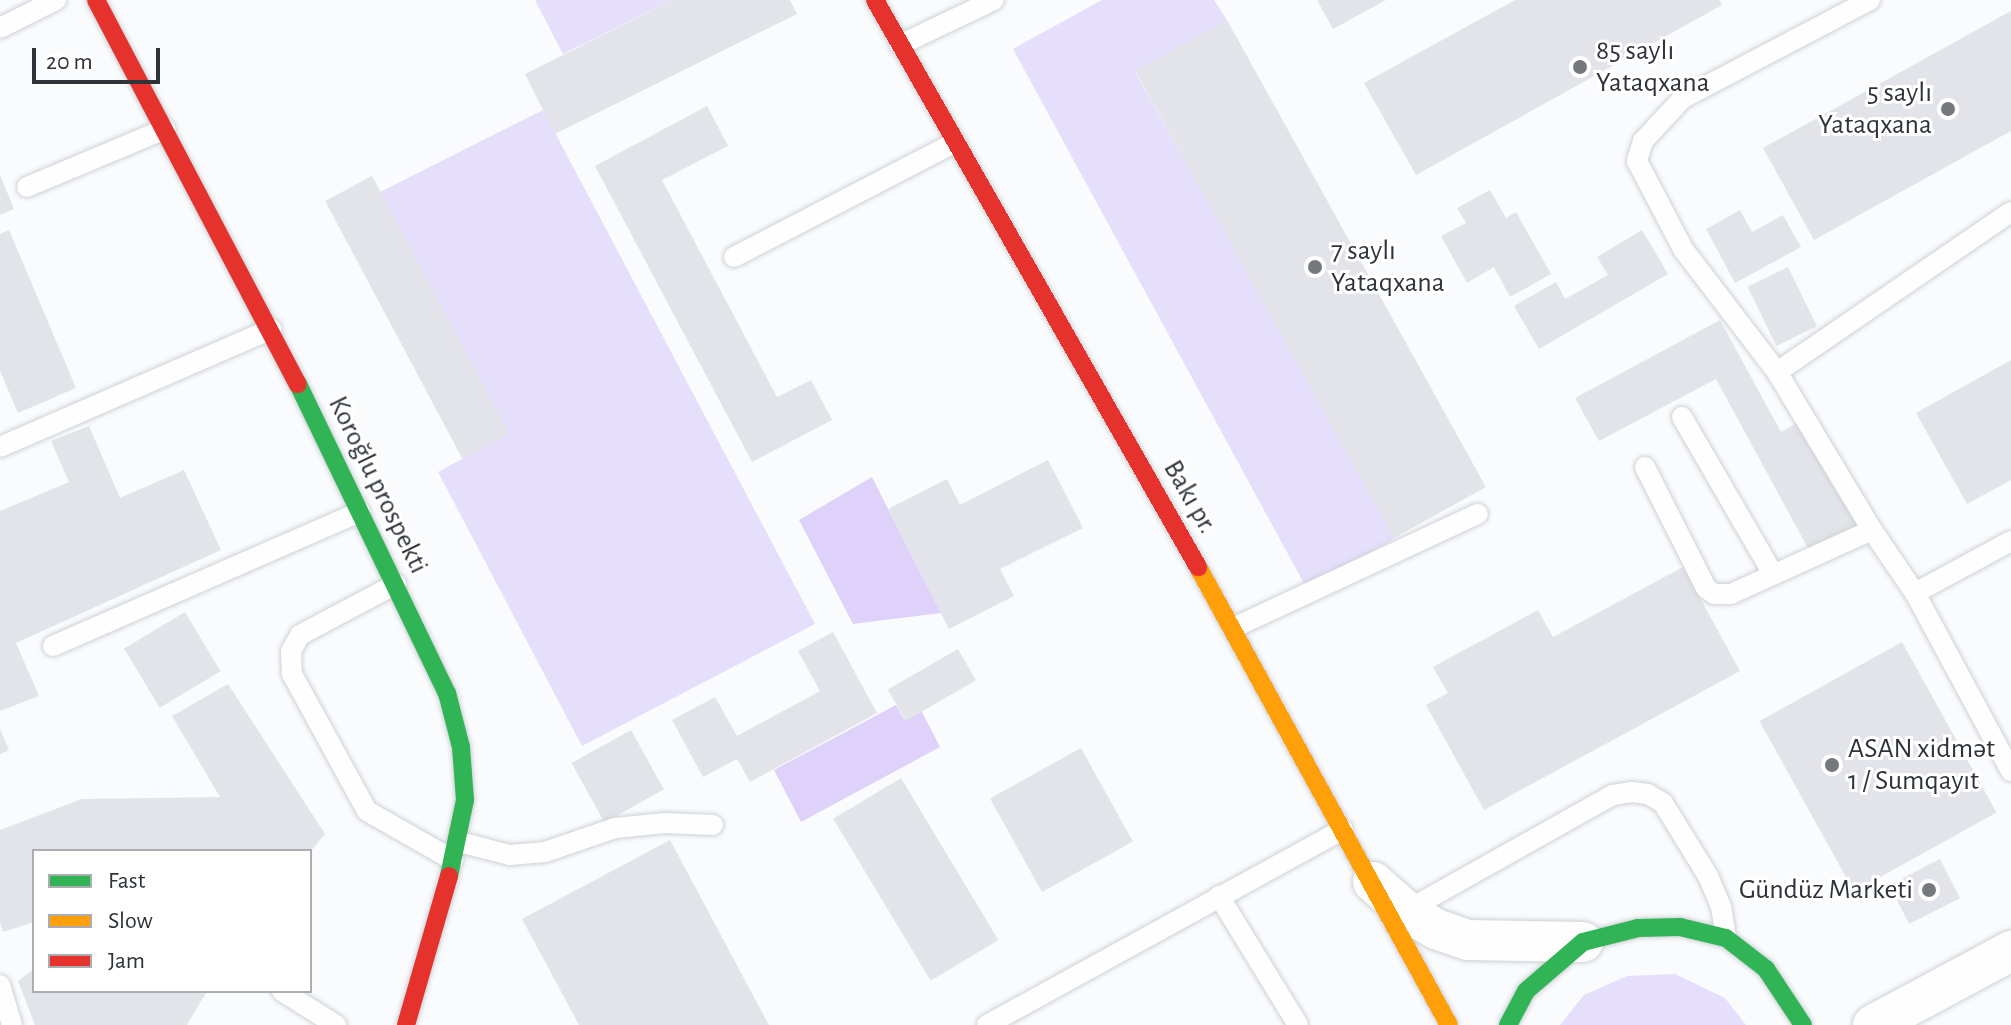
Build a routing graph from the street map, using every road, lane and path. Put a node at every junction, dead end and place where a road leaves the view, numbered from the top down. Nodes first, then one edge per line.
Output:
1 (56, 0) edge
2 (96, 0) edge
3 (875, 0) edge
4 (994, 0) edge
5 (1870, 0) edge
6 (0, 28) edge
7 (900, 45) junction
8 (165, 129) junction
9 (956, 142) junction
10 (27, 187) dead end
11 (2011, 212) edge
12 (734, 257) dead end
13 (271, 329) junction
14 (1777, 372) junction
15 (1682, 417) dead end
16 (0, 447) edge
17 (1645, 467) dead end
18 (360, 512) junction
19 (1478, 514) dead end
20 (1872, 530) junction
21 (2011, 541) edge
22 (1773, 574) junction
23 (396, 584) junction
24 (1915, 593) junction
25 (1233, 628) junction
26 (53, 646) dead end
27 (2011, 771) edge
28 (713, 825) dead end
29 (1343, 829) junction
30 (456, 851) junction
31 (1369, 879) junction
32 (1219, 896) junction
33 (1406, 911) junction
34 (1726, 938) junction
35 (1583, 942) junction
36 (2011, 951) edge
37 (0, 985) edge
38 (285, 993) edge
39 (12, 1025) edge
40 (336, 1025) edge
41 (406, 1025) edge
42 (987, 1025) edge
43 (1298, 1025) edge
44 (1449, 1025) edge
45 (1508, 1025) edge
46 (1803, 1025) edge
47 (1873, 1025) edge

1 - 6 lane
2 - 8 street, Koroğlu prospekti
3 - 7 street, Bakı pr.
4 - 7 lane
5 - 14 lane
7 - 9 street, Bakı pr.
8 - 10 lane
8 - 13 street, Koroğlu prospekti
9 - 12 lane
9 - 25 street, Bakı pr.
11 - 14 lane
13 - 16 lane
13 - 18 street, Koroğlu prospekti
14 - 20 lane
15 - 22 lane
17 - 22 lane
18 - 23 street, Koroğlu prospekti
18 - 26 lane
19 - 25 lane
20 - 22 lane
20 - 24 lane
21 - 24 lane
23 - 30 street, Koroğlu prospekti
23 - 30 lane
24 - 27 lane
25 - 29 street, Bakı pr.
28 - 30 lane
29 - 31 street, Bakı pr.
29 - 32 lane
30 - 41 street, Koroğlu prospekti
31 - 33 street
31 - 44 street, Bakı pr.
32 - 42 lane
32 - 43 lane
33 - 34 lane
33 - 35 street
34 - 35 street
34 - 46 street
35 - 45 street
36 - 47 street
37 - 39 lane
38 - 40 lane

